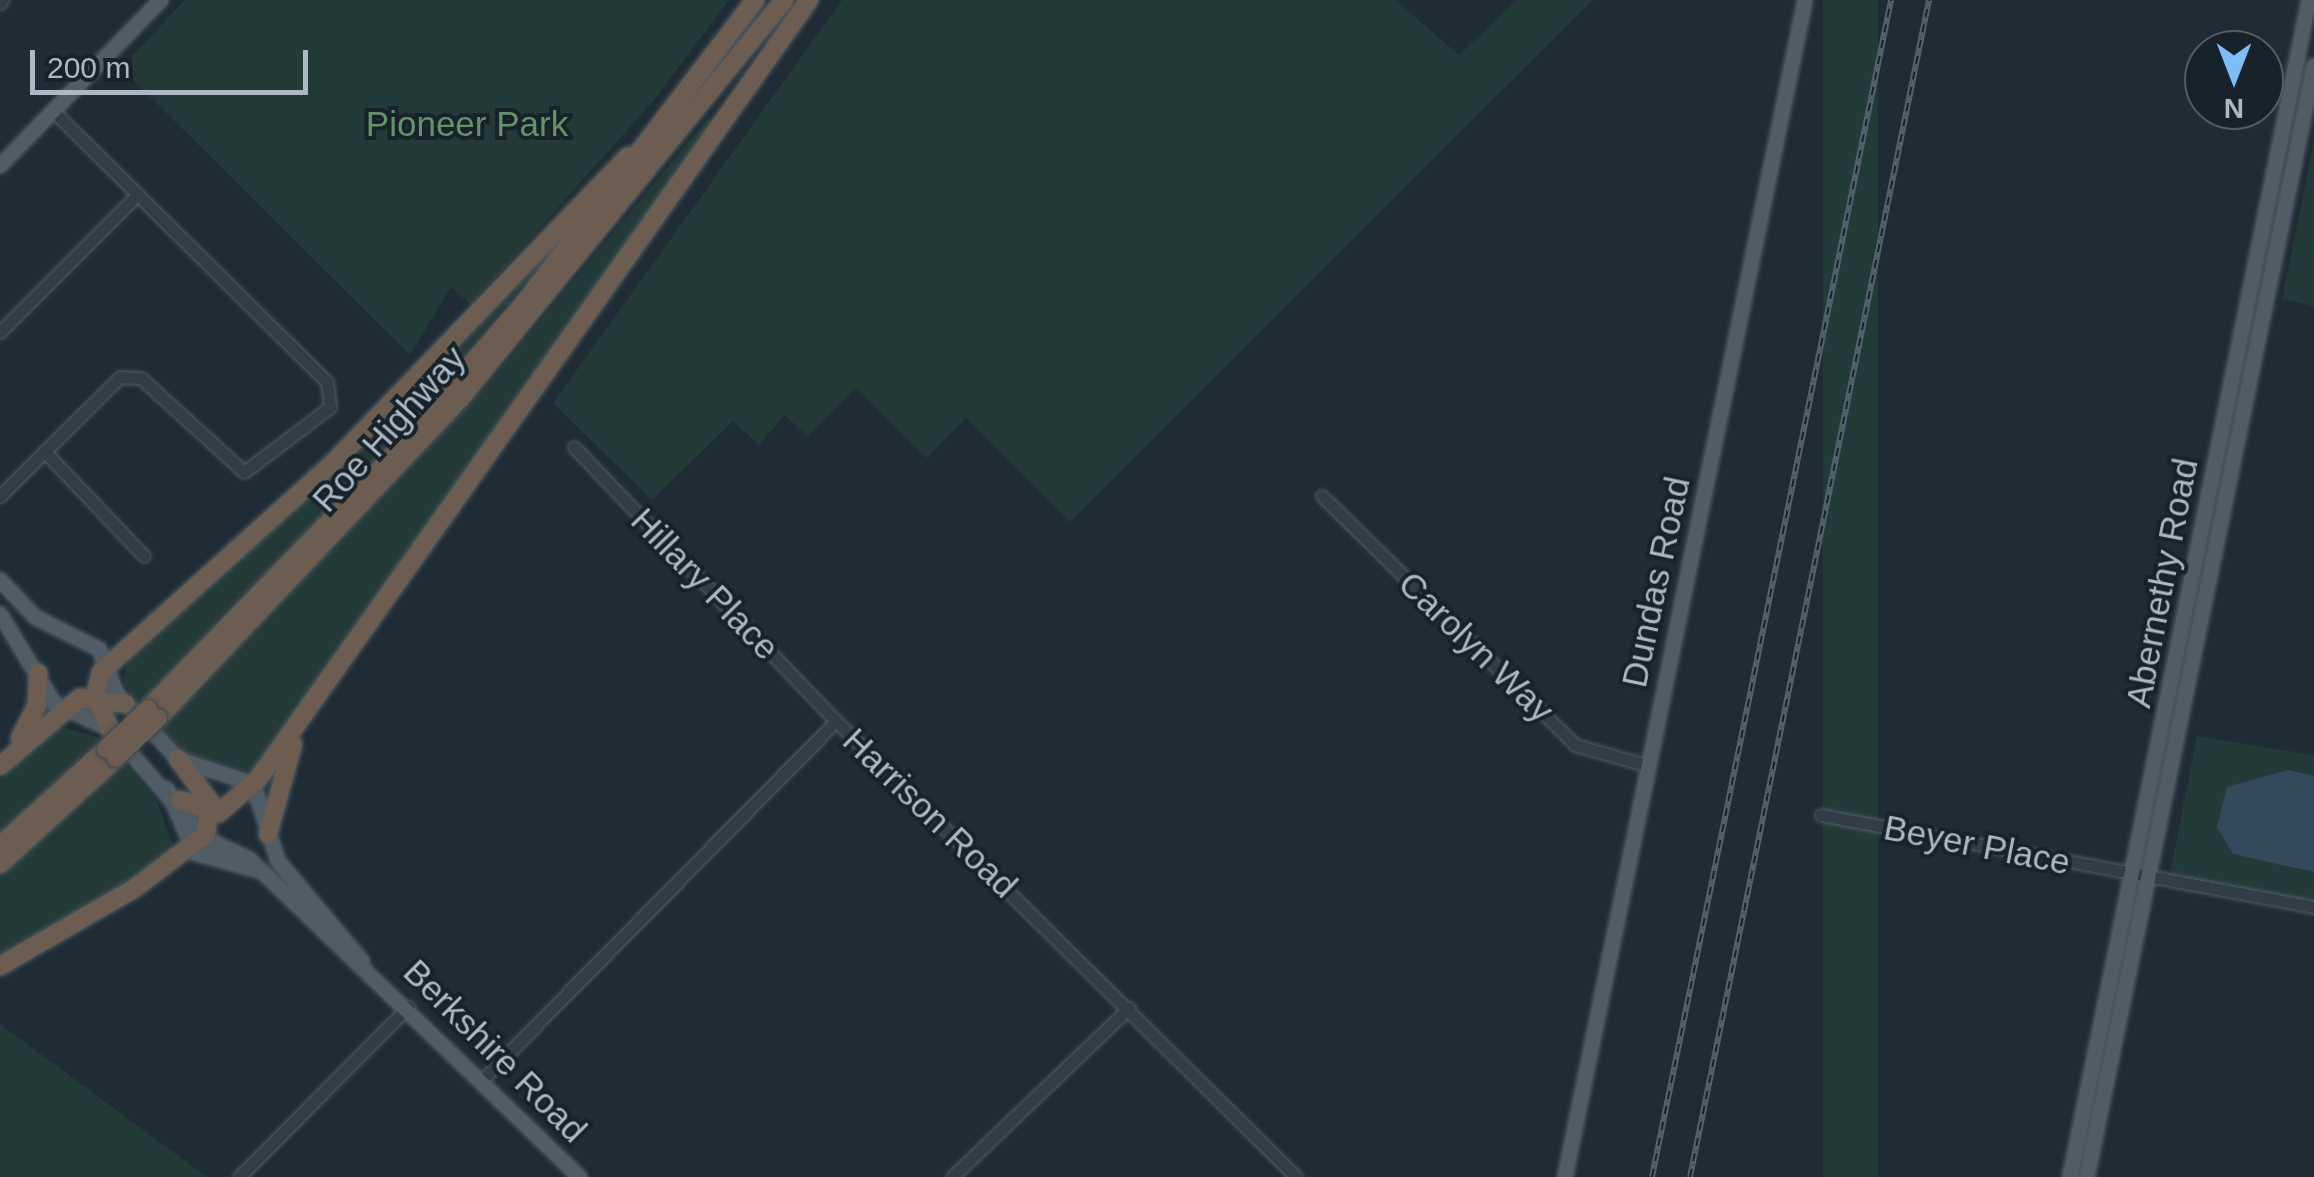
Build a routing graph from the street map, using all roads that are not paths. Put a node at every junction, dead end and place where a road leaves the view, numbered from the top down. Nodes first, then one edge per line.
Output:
1 (161, 0) edge
2 (755, 0) edge
3 (784, 0) edge
4 (810, 0) edge
5 (1805, 0) edge
6 (2310, 0) edge
7 (2314, 66) edge
8 (2291, 92) junction
9 (2308, 96) junction
10 (677, 108) junction
11 (54, 112) junction
12 (0, 166) edge
13 (138, 194) junction
14 (0, 332) edge
15 (574, 447) dead end
16 (44, 451) junction
17 (0, 496) edge
18 (1322, 496) dead end
19 (144, 556) dead end
20 (0, 580) edge
21 (0, 614) edge
22 (103, 658) junction
23 (38, 673) junction
24 (95, 694) junction
25 (126, 704) junction
26 (64, 709) junction
27 (153, 714) junction
28 (836, 721) junction
29 (302, 722) junction
30 (110, 729) junction
31 (111, 753) junction
32 (178, 759) junction
33 (4, 762) edge
34 (1648, 766) junction
35 (162, 780) junction
36 (253, 784) junction
37 (180, 800) junction
38 (212, 815) junction
39 (1820, 816) dead end
40 (268, 834) junction
41 (0, 846) edge
42 (199, 848) junction
43 (0, 864) edge
44 (2141, 874) junction
45 (2314, 907) edge
46 (0, 966) edge
47 (367, 969) junction
48 (408, 1007) junction
49 (1129, 1008) junction
50 (482, 1080) junction
51 (239, 1177) edge
52 (580, 1177) edge
53 (952, 1177) edge
54 (1296, 1177) edge
55 (1566, 1177) edge
56 (2070, 1177) edge
57 (2087, 1177) edge

1 - 11 main road
2 - 10 highway, Roe Highway
3 - 27 highway, Roe Highway
4 - 29 highway
5 - 34 main road, Dundas Road
6 - 8 main road, Abernethy Road
7 - 9 main road, Abernethy Road
8 - 9 main road
8 - 44 main road, Abernethy Road
9 - 44 main road, Abernethy Road
10 - 22 highway
10 - 27 highway, Roe Highway
11 - 12 main road
11 - 13 street
13 - 14 street
13 - 16 street
15 - 28 street, Hillary Place
16 - 17 street
16 - 19 street
18 - 34 street, Carolyn Way
20 - 22 main road
21 - 23 main road
22 - 24 highway
22 - 25 main road
23 - 26 main road
23 - 33 highway
24 - 25 highway
24 - 26 highway
24 - 30 highway
25 - 32 main road
26 - 30 main road, Berkshire Road
26 - 33 highway
27 - 31 highway, Roe Highway, bridge
28 - 49 street, Harrison Road
28 - 50 street, Harrison Road
29 - 36 highway
29 - 40 highway
30 - 35 main road, Berkshire Road
31 - 41 highway, Roe Highway
31 - 43 highway, Roe Highway
32 - 36 main road
32 - 38 highway
34 - 55 main road, Dundas Road
35 - 37 main road, Berkshire Road
35 - 42 main road, Berkshire Road
36 - 38 highway
36 - 40 main road, Berkshire Road
37 - 38 highway
37 - 42 main road, Berkshire Road
38 - 42 highway
39 - 44 street, Beyer Place
40 - 47 main road, Berkshire Road
42 - 46 highway
42 - 47 main road, Berkshire Road
44 - 45 street, Beyer Place
44 - 56 main road, Abernethy Road
44 - 57 main road, Abernethy Road
47 - 48 main road, Berkshire Road
48 - 50 main road, Berkshire Road
48 - 51 street
49 - 53 street
49 - 54 street, Harrison Road
50 - 52 main road, Berkshire Road

